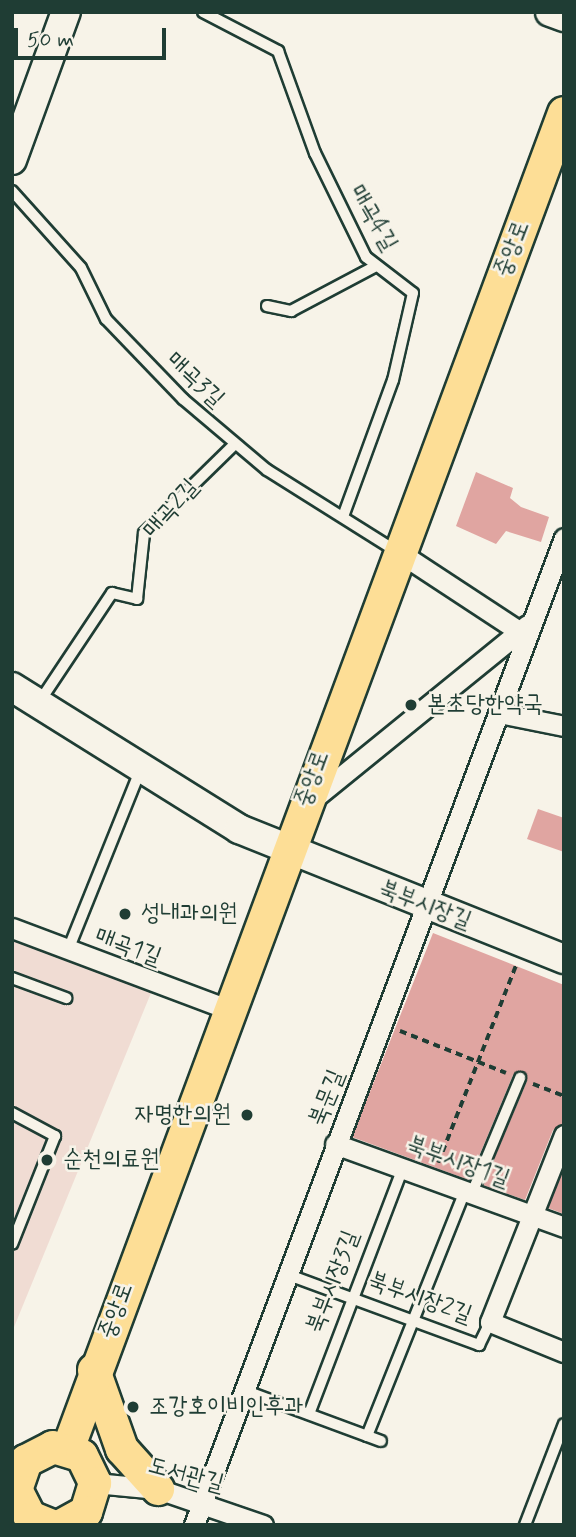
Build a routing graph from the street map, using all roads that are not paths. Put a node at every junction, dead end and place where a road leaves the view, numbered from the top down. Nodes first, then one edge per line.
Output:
1 (66, 12) edge
2 (203, 12) edge
3 (550, 12) edge
4 (564, 17) edge
5 (564, 113) edge
6 (12, 160) edge
7 (12, 191) edge
8 (374, 267) junction
9 (267, 306) dead end
10 (235, 444) junction
11 (344, 514) junction
12 (564, 538) edge
13 (397, 551) junction
14 (537, 606) junction
15 (522, 632) junction
16 (12, 687) edge
17 (40, 701) junction
18 (499, 713) junction
19 (564, 726) edge
20 (141, 767) junction
21 (300, 810) junction
22 (286, 851) junction
23 (430, 905) junction
24 (12, 928) edge
25 (68, 950) junction
26 (564, 959) edge
27 (12, 978) edge
28 (65, 998) dead end
29 (228, 1009) junction
30 (520, 1078) road end
31 (12, 1113) edge
32 (564, 1135) edge
33 (335, 1143) junction
34 (403, 1167) junction
35 (469, 1192) junction
36 (532, 1215) junction
37 (564, 1227) edge
38 (12, 1244) edge
39 (286, 1274) junction
40 (352, 1299) junction
41 (490, 1322) junction
42 (412, 1323) junction
43 (564, 1352) edge
44 (94, 1370) junction
45 (243, 1390) junction
46 (309, 1414) junction
47 (564, 1424) edge
48 (367, 1436) junction
49 (381, 1441) dead end
50 (68, 1449) junction
51 (158, 1489) junction
52 (203, 1503) junction
53 (84, 1511) edge
54 (30, 1513) edge
55 (194, 1525) edge
56 (263, 1525) edge
57 (525, 1525) edge

1 - 6 street
2 - 8 lane, 매곡4길
3 - 4 street
5 - 13 main road, 중앙로
7 - 10 lane, 매곡3길
8 - 9 lane
8 - 11 lane, 매곡4길
10 - 11 lane, 매곡3길
10 - 17 lane, 매곡2길
11 - 13 lane, 매곡3길
12 - 14 street, 북문길
13 - 15 street
13 - 21 main road, 중앙로
14 - 15 street, 북문길
14 - 18 street, 북문길
15 - 21 street, 북문길
16 - 17 street
17 - 20 street
18 - 19 street
18 - 23 street, 북문길
20 - 22 street
20 - 25 lane
21 - 22 main road, 중앙로
22 - 23 street, 북부시장길
22 - 29 main road, 중앙로
23 - 26 street, 북부시장길
23 - 33 street, 북문길
24 - 25 street, 매곡1길
25 - 29 street, 매곡1길
27 - 28 lane
29 - 44 main road, 중앙로
30 - 35 lane
31 - 38 lane
32 - 36 street
33 - 34 street, 북부시장1길
33 - 39 street, 북문길
34 - 35 street, 북부시장1길
34 - 40 lane, 북부시장3길
35 - 36 street, 북부시장1길
35 - 42 lane
36 - 37 street, 북부시장1길
36 - 41 street
39 - 40 lane, 북부시장2길
39 - 45 street, 북문길
40 - 42 lane, 북부시장2길
40 - 46 lane, 북부시장3길
41 - 42 lane, 북부시장2길
41 - 43 street, 북부시장2길
42 - 48 lane
44 - 50 main road, 중앙로
44 - 51 main road
45 - 46 lane
45 - 52 street, 북문길
46 - 48 lane
47 - 57 lane
48 - 49 lane
50 - 53 main road
50 - 54 main road
51 - 52 street, 도서관길
51 - 53 street, 도서관길
52 - 55 street, 북문길
52 - 56 street, 도서관길

